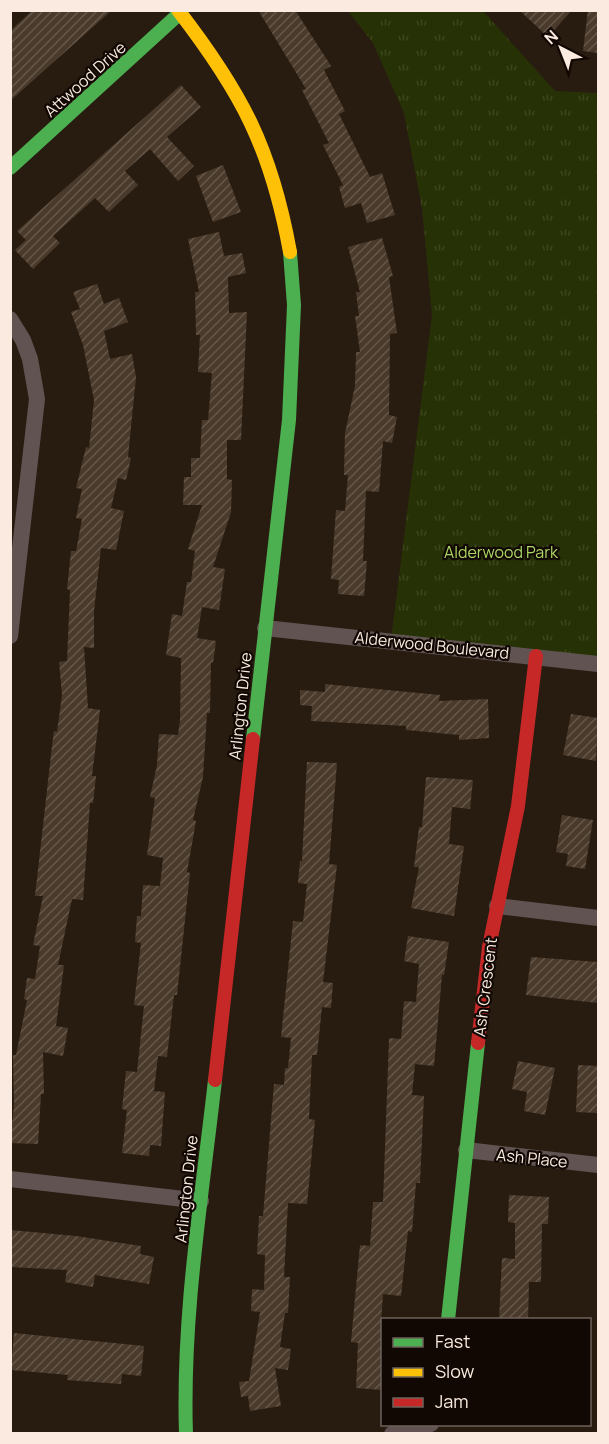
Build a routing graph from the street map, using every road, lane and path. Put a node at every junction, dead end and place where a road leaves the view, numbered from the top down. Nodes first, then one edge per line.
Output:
1 (181, 11) edge
2 (10, 168) edge
3 (10, 319) edge
4 (265, 628) junction
5 (10, 636) edge
6 (536, 656) junction
7 (598, 664) edge
8 (497, 906) junction
9 (598, 918) edge
10 (466, 1150) junction
11 (598, 1165) edge
12 (10, 1179) edge
13 (201, 1201) junction
14 (448, 1318) edge
15 (427, 1426) edge
16 (186, 1434) edge
17 (392, 1434) edge

1 - 2 street, Attwood Drive
1 - 4 street, Arlington Drive
3 - 5 street
4 - 6 street, Alderwood Boulevard
4 - 13 street, Arlington Drive
6 - 7 street, Alderwood Boulevard
6 - 8 street, Ash Crescent
8 - 9 street
8 - 10 street, Ash Crescent
10 - 11 street, Ash Place
10 - 14 street, Ash Crescent
12 - 13 street
13 - 16 street, Arlington Drive
15 - 17 street

